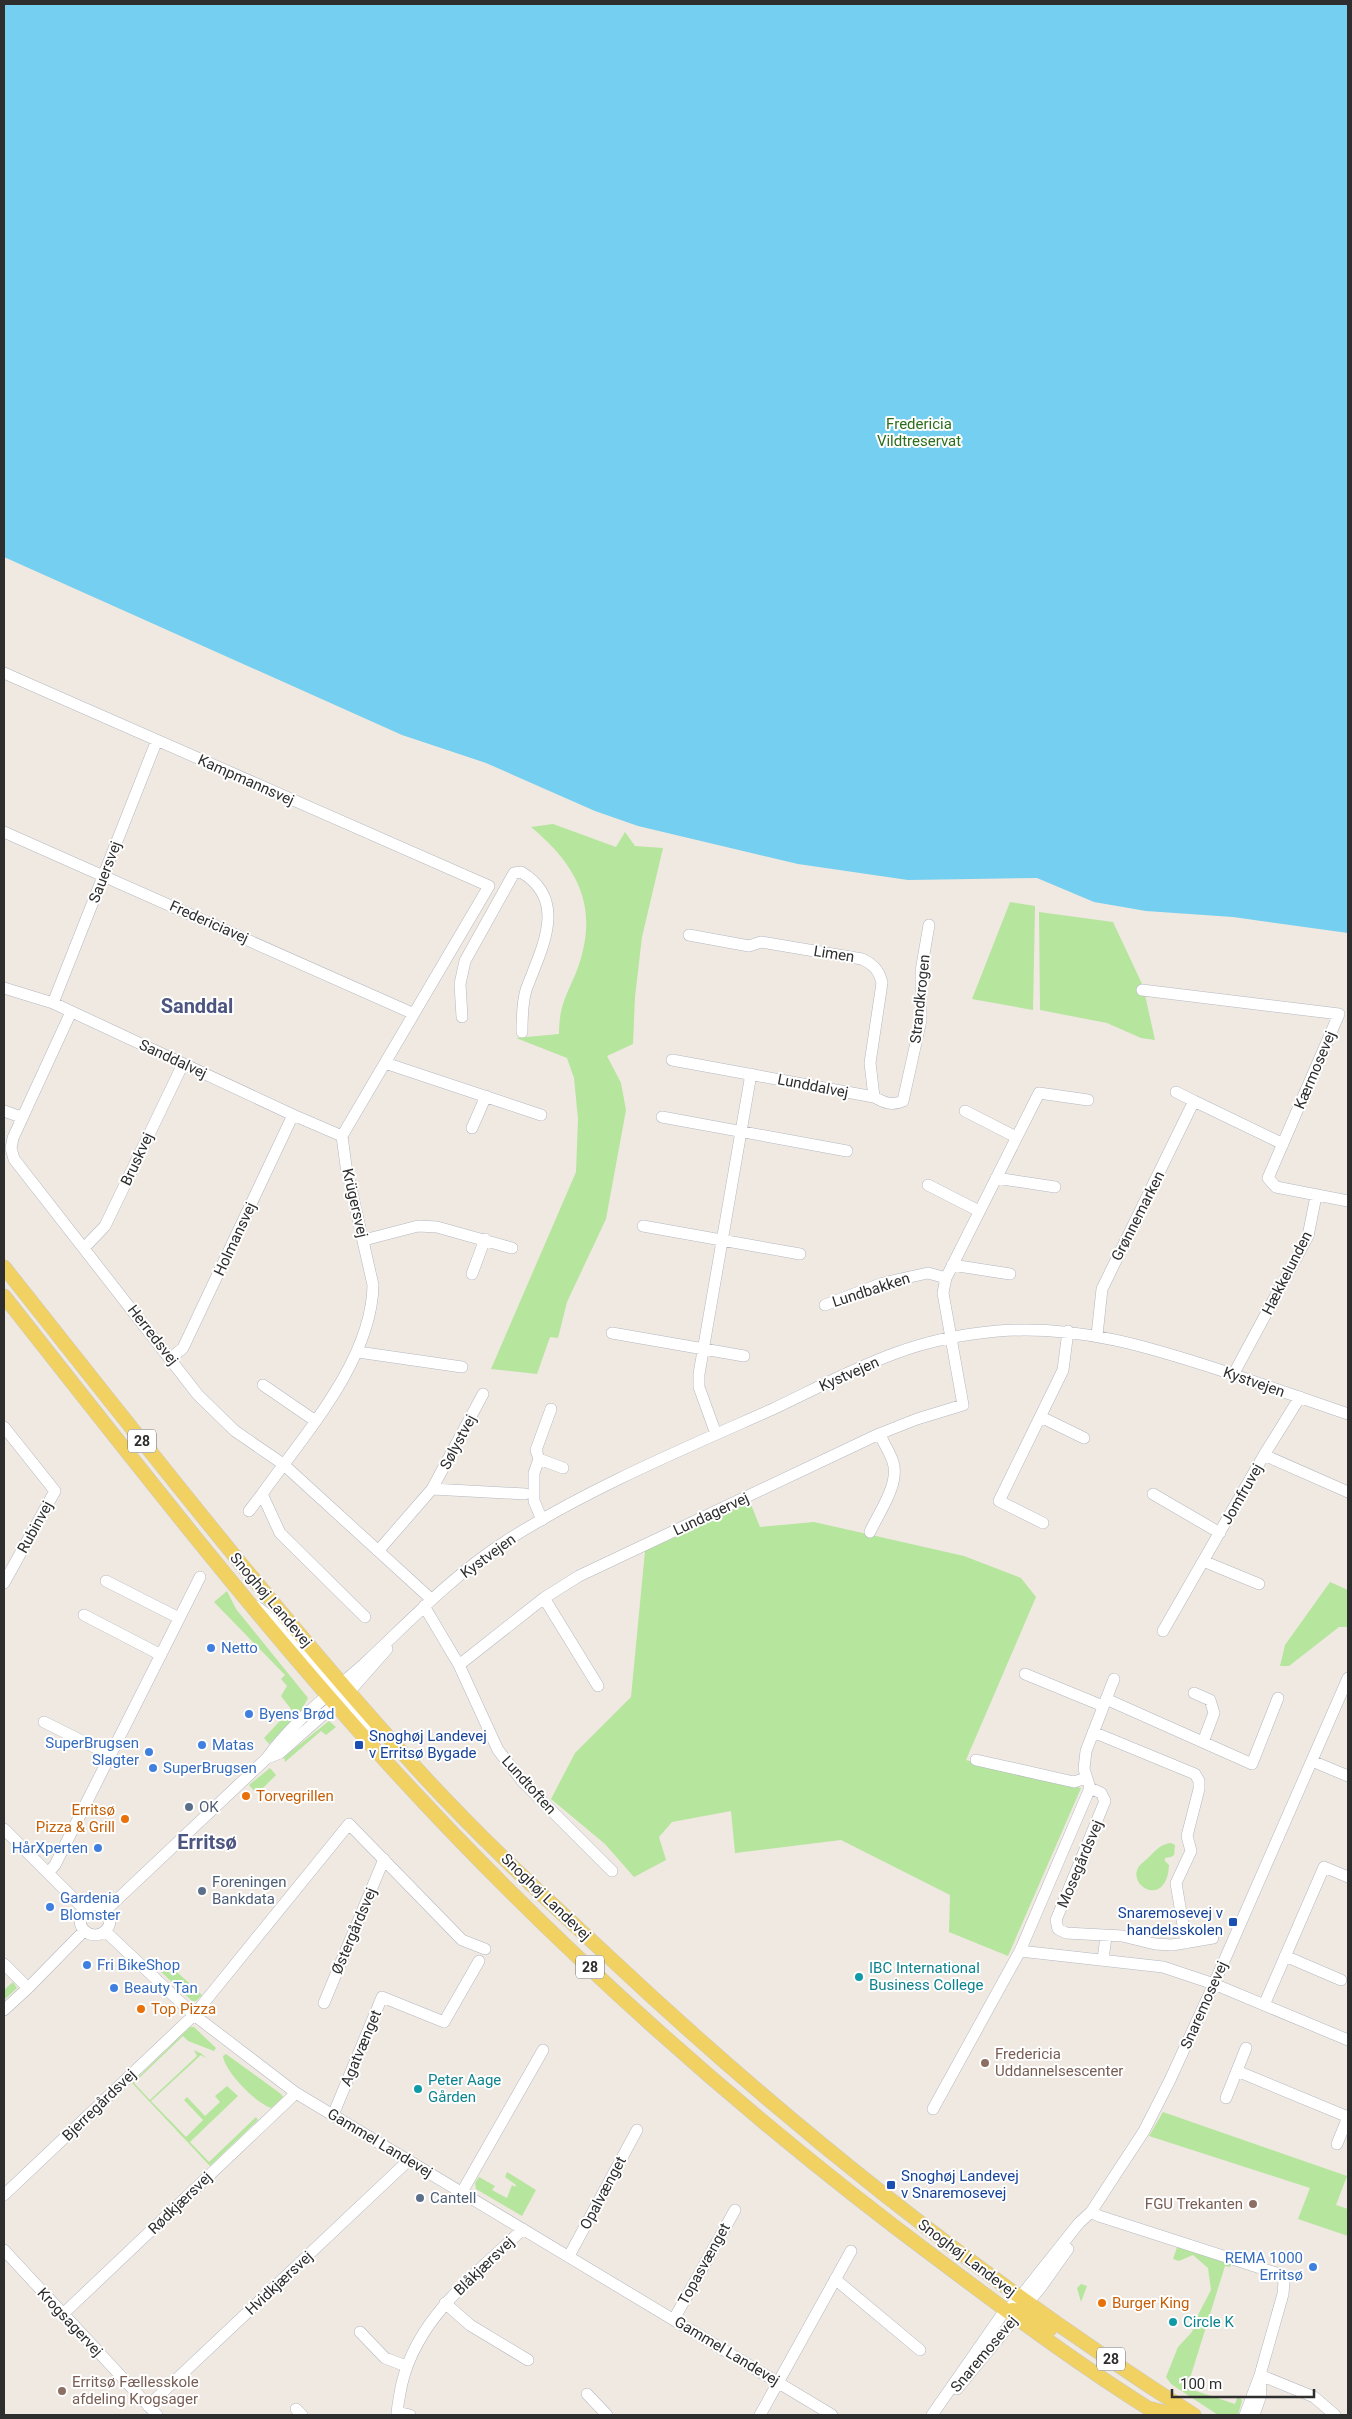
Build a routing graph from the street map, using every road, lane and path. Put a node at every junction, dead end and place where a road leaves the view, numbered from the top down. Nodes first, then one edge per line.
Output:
1 (4, 673) edge
2 (156, 740) junction
3 (4, 832) edge
4 (104, 875) junction
5 (929, 925) dead end
6 (689, 935) dead end
7 (448, 956) junction
8 (465, 961) junction
9 (4, 988) edge
10 (1142, 990) dead end
11 (53, 1003) junction
12 (71, 1012) junction
13 (412, 1014) junction
14 (462, 1017) dead end
15 (522, 1032) dead end
16 (672, 1060) dead end
17 (385, 1063) junction
18 (182, 1064) junction
19 (751, 1074) junction
20 (1176, 1092) dead end
21 (486, 1096) junction
22 (874, 1098) junction
23 (1088, 1100) dead end
24 (1194, 1101) junction
25 (4, 1111) edge
26 (965, 1111) dead end
27 (293, 1115) junction
28 (542, 1115) dead end
29 (21, 1117) junction
30 (662, 1117) dead end
31 (472, 1128) dead end
32 (741, 1131) junction
33 (342, 1136) junction
34 (1016, 1137) junction
35 (1283, 1144) junction
36 (847, 1151) dead end
37 (996, 1178) junction
38 (928, 1185) dead end
39 (1055, 1187) dead end
40 (1316, 1196) junction
41 (1348, 1201) edge
42 (979, 1211) junction
43 (643, 1226) dead end
44 (484, 1239) junction
45 (364, 1240) junction
46 (722, 1240) junction
47 (84, 1248) junction
48 (512, 1248) dead end
49 (800, 1254) dead end
50 (952, 1265) junction
51 (4, 1267) edge
52 (472, 1274) dead end
53 (1010, 1274) dead end
54 (946, 1278) junction
55 (4, 1296) edge
56 (825, 1305) dead end
57 (1068, 1331) junction
58 (612, 1333) dead end
59 (1097, 1335) junction
60 (952, 1338) junction
61 (703, 1349) junction
62 (358, 1352) junction
63 (744, 1356) dead end
64 (171, 1358) junction
65 (462, 1367) dead end
66 (1233, 1375) junction
67 (263, 1385) dead end
68 (483, 1394) dead end
69 (1300, 1398) junction
70 (551, 1409) dead end
71 (1348, 1414) edge
72 (1041, 1417) junction
73 (314, 1420) junction
74 (4, 1427) edge
75 (716, 1434) junction
76 (879, 1434) junction
77 (1084, 1438) dead end
78 (1264, 1455) junction
79 (539, 1459) junction
80 (282, 1464) junction
81 (563, 1468) dead end
82 (432, 1489) junction
83 (1348, 1492) edge
84 (262, 1494) junction
85 (525, 1494) dead end
86 (1153, 1494) dead end
87 (249, 1512) dead end
88 (542, 1520) junction
89 (1043, 1523) dead end
90 (870, 1532) dead end
91 (1220, 1533) junction
92 (379, 1550) junction
93 (1203, 1561) junction
94 (200, 1577) dead end
95 (106, 1581) dead end
96 (4, 1583) edge
97 (1259, 1584) dead end
98 (544, 1598) junction
99 (428, 1602) junction
100 (84, 1615) dead end
101 (365, 1617) dead end
102 (179, 1618) junction
103 (1163, 1631) dead end
104 (161, 1654) junction
105 (459, 1665) junction
106 (1025, 1674) dead end
107 (1348, 1678) edge
108 (1114, 1679) dead end
109 (598, 1686) dead end
110 (339, 1693) junction
111 (1194, 1693) dead end
112 (1278, 1698) dead end
113 (1104, 1703) junction
114 (44, 1722) dead end
115 (1093, 1732) junction
116 (1203, 1742) junction
117 (110, 1755) junction
118 (976, 1760) dead end
119 (1312, 1761) junction
120 (1348, 1776) edge
121 (1088, 1783) junction
122 (4, 1829) edge
123 (384, 1860) junction
124 (612, 1871) dead end
125 (48, 1873) junction
126 (1348, 1877) edge
127 (84, 1909) junction
128 (106, 1910) junction
129 (105, 1930) junction
130 (84, 1931) junction
131 (1106, 1936) junction
132 (1213, 1938) dead end
133 (1186, 1943) junction
134 (485, 1949) dead end
135 (1020, 1951) junction
136 (1286, 1956) junction
137 (1103, 1960) junction
138 (479, 1961) dead end
139 (4, 1964) edge
140 (1341, 1980) dead end
141 (1214, 1984) junction
142 (28, 1988) junction
143 (324, 2003) dead end
144 (1264, 2005) junction
145 (4, 2010) edge
146 (194, 2015) junction
147 (1348, 2040) edge
148 (1246, 2048) dead end
149 (543, 2050) dead end
150 (1237, 2071) junction
151 (296, 2092) junction
152 (1226, 2098) dead end
153 (933, 2109) dead end
154 (333, 2115) junction
155 (1348, 2117) edge
156 (637, 2130) dead end
157 (1337, 2144) dead end
158 (410, 2160) junction
159 (462, 2192) junction
160 (4, 2195) edge
161 (735, 2210) dead end
162 (1091, 2212) junction
163 (523, 2228) junction
164 (4, 2250) edge
165 (851, 2251) dead end
166 (569, 2256) junction
167 (836, 2279) junction
168 (445, 2303) junction
169 (1018, 2307) junction
170 (63, 2314) junction
171 (674, 2319) junction
172 (360, 2332) dead end
173 (920, 2350) dead end
174 (528, 2360) dead end
175 (406, 2366) junction
176 (1260, 2375) junction
177 (779, 2383) junction
178 (587, 2394) dead end
179 (148, 2406) junction
180 (1146, 2407) junction
181 (397, 2414) edge
182 (157, 2415) edge
183 (410, 2415) edge
184 (607, 2415) edge
185 (760, 2415) edge
186 (832, 2415) edge
187 (932, 2415) edge
188 (1159, 2415) edge
189 (1174, 2415) edge
190 (1194, 2415) edge
191 (1245, 2415) edge
192 (1254, 2415) edge
193 (1335, 2415) edge

1 - 2 street, Kampmannsvej
2 - 4 street, Sauersvej
2 - 7 street, Kampmannsvej
3 - 4 street, Fredericiavej
4 - 11 street, Sauersvej
4 - 13 street, Fredericiavej
5 - 22 street, Strandkrogen
6 - 22 street, Limen
7 - 8 street
7 - 13 street
8 - 14 street
8 - 15 street
9 - 11 street, Sanddalvej
10 - 35 street, Kærmosevej
11 - 12 street, Sanddalvej
12 - 18 street, Sanddalvej
12 - 29 street, Herredsvej
13 - 17 street
16 - 19 street, Lunddalvej
17 - 21 street
17 - 33 street
18 - 27 street, Sanddalvej
18 - 47 street, Bruskvej
19 - 22 street, Lunddalvej
19 - 32 street
20 - 24 street
21 - 28 street
21 - 31 street
23 - 34 street
24 - 35 street
24 - 59 street, Grønnemarken
25 - 29 street
26 - 34 street
27 - 33 street, Sanddalvej
27 - 64 street, Holmansvej
29 - 47 street, Herredsvej
30 - 32 street
32 - 36 street
32 - 46 street
33 - 45 street, Krügersvej
34 - 37 street
35 - 40 street, Kærmosevej
37 - 39 street
37 - 42 street
38 - 42 street
40 - 41 street
40 - 66 street, Hækkelunden
42 - 50 street
43 - 46 street
44 - 45 street
44 - 48 street
44 - 52 street
45 - 62 street, Krügersvej
46 - 49 street
46 - 61 street
47 - 64 street, Herredsvej
50 - 53 street
50 - 54 street
51 - 110 main road, Snoghøj Landevej / 28
54 - 56 street, Lundbakken
54 - 60 street
55 - 110 main road, Snoghøj Landevej / 28
57 - 59 street, Kystvejen
57 - 60 street, Kystvejen
57 - 72 street
58 - 61 street
59 - 66 street, Kystvejen
60 - 75 street, Kystvejen
60 - 76 street, Lundagervej
61 - 63 street
61 - 75 street
62 - 65 street
62 - 73 street, Krügersvej
64 - 80 street, Herredsvej
66 - 69 street, Kystvejen
67 - 73 street
68 - 82 street, Sølystvej
69 - 71 street, Kystvejen
69 - 78 street, Jomfruvej
70 - 79 street
72 - 77 street
72 - 89 street
73 - 80 street, Krügersvej
74 - 96 street, Rubinvej
75 - 88 street, Kystvejen
76 - 90 street
76 - 98 street, Lundagervej
78 - 83 street, Jomfruvej
78 - 91 street, Jomfruvej
79 - 81 street
79 - 88 street
80 - 84 street, Krügersvej
80 - 92 street, Herredsvej
82 - 85 street, Sølystvej
82 - 92 street, Sølystvej
84 - 87 street, Krügersvej
84 - 101 street
86 - 91 street, Jomfruvej
88 - 99 street, Kystvejen
91 - 93 street, Jomfruvej
92 - 99 street, Herredsvej
93 - 97 street
93 - 103 street, Jomfruvej
94 - 102 street
95 - 102 street
98 - 105 street, Lundagervej
98 - 109 street
99 - 105 street, Lundtoften
99 - 110 street, Kystvejen
100 - 104 street
102 - 104 street
104 - 117 street
105 - 124 street, Lundtoften
106 - 113 street
107 - 119 street, Snaremosevej
108 - 113 street, Mosegårdsvej
110 - 128 street, Kystvejen
110 - 169 main road, Snoghøj Landevej / 28
110 - 169 main road, Snoghøj Landevej / 28
111 - 116 street
112 - 116 street
113 - 115 street, Mosegårdsvej
113 - 116 street
114 - 117 street
115 - 121 street, Mosegårdsvej
115 - 133 street
117 - 125 street
118 - 121 street
119 - 120 street
119 - 141 street, Snaremosevej
121 - 131 street, Mosegårdsvej
121 - 135 street, Mosegårdsvej
122 - 125 street
123 - 134 street
123 - 143 street, Østergårdsvej
123 - 146 street
125 - 127 street
126 - 136 street
127 - 128 street
127 - 130 street
128 - 129 street
129 - 130 street
129 - 146 street, Gammel Landevej
130 - 142 street
131 - 133 street, Mosegårdsvej
131 - 137 street
132 - 133 street, Mosegårdsvej
135 - 137 street
135 - 153 street, Mosegårdsvej
136 - 140 street
136 - 144 street
137 - 141 street
138 - 154 street, Agatvænget
139 - 142 street
141 - 144 street
141 - 162 street, Snaremosevej
142 - 145 street
144 - 147 street
146 - 151 street, Gammel Landevej
146 - 160 street, Bjerregårdsvej
148 - 150 street
149 - 159 street
150 - 152 street
150 - 155 street
151 - 154 street, Gammel Landevej
151 - 170 street, Rødkjærsvej
154 - 158 street, Gammel Landevej
155 - 157 street
156 - 166 street, Opalvænget
158 - 159 street, Gammel Landevej
158 - 179 street, Hvidkjærsvej
159 - 163 street, Gammel Landevej
161 - 171 street, Topasvænget
162 - 169 street, Snaremosevej
162 - 176 street
163 - 166 street, Gammel Landevej
163 - 168 street, Blåkjærsvej
164 - 170 street, Krogsagervej
165 - 167 street
166 - 171 street, Gammel Landevej
167 - 173 street
167 - 177 street
168 - 174 street, Blåkjærsvej
168 - 175 street, Blåkjærsvej
169 - 180 main road, Snoghøj Landevej / 28
169 - 187 street, Snaremosevej
169 - 190 main road, Snoghøj Landevej / 28
170 - 179 street, Krogsagervej
171 - 177 street, Gammel Landevej
172 - 175 street
175 - 181 street, Blåkjærsvej
176 - 191 street
176 - 192 street
176 - 193 street
177 - 185 street
177 - 186 street, Gammel Landevej
178 - 184 street
179 - 182 street, Krogsagervej
180 - 188 main road, Snoghøj Landevej / 28
180 - 189 main road
181 - 183 street, Blåkjærsvej

